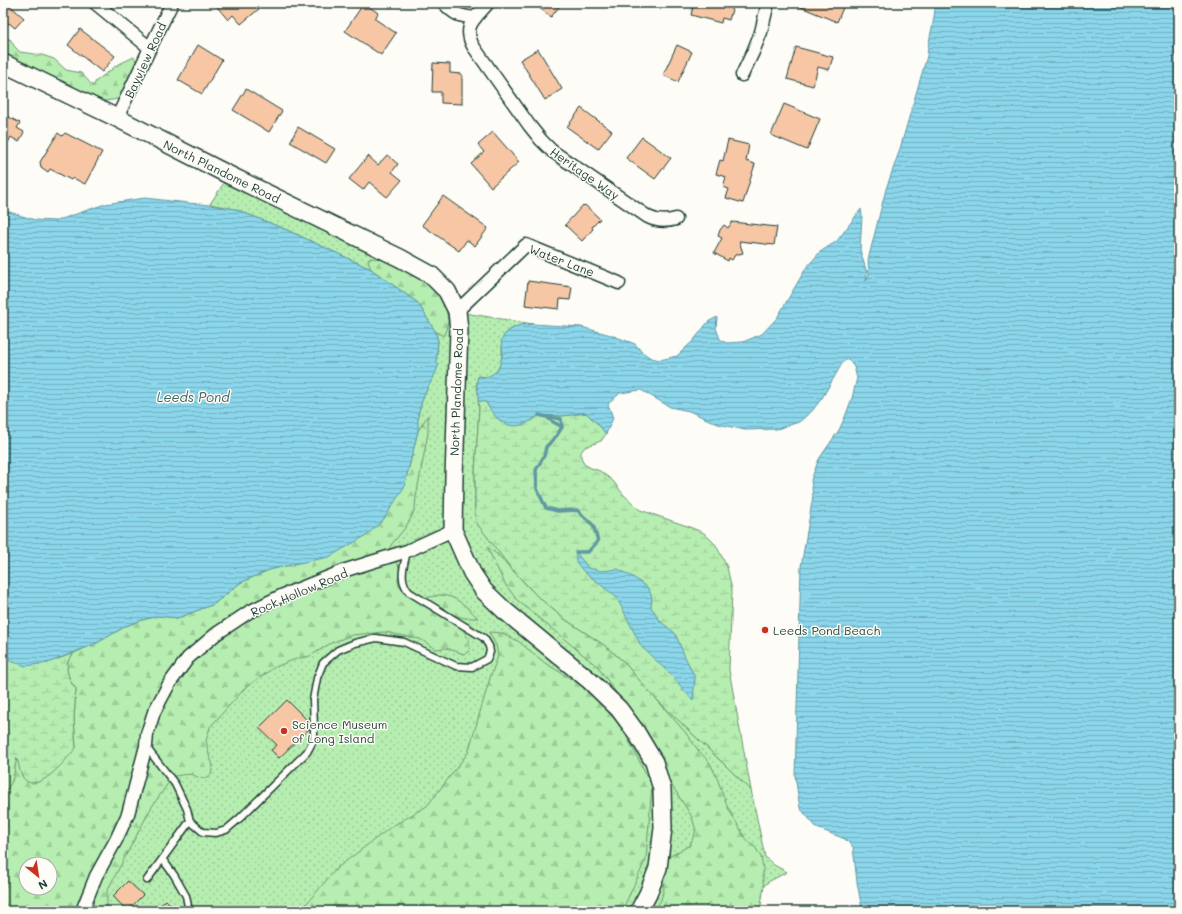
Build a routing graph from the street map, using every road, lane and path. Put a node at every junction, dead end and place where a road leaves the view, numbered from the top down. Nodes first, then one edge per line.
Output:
1 (95, 3) edge
2 (172, 3) edge
3 (444, 3) edge
4 (488, 3) edge
5 (768, 3) edge
6 (475, 18) junction
7 (150, 48) junction
8 (3, 63) edge
9 (742, 75) dead end
10 (117, 118) junction
11 (676, 219) dead end
12 (619, 283) dead end
13 (457, 311) junction
14 (453, 530) junction
15 (407, 551) junction
16 (146, 746) junction
17 (190, 821) junction
18 (163, 860) junction
19 (147, 880) dead end
20 (82, 911) edge
21 (188, 911) edge
22 (639, 911) edge

1 - 7 street
2 - 7 street, Bayview Road
3 - 6 street
4 - 6 street
5 - 9 street
6 - 11 street, Heritage Way
7 - 10 street, Bayview Road
8 - 10 main road, North Plandome Road
10 - 13 main road, North Plandome Road
12 - 13 street, Water Lane
13 - 14 main road, North Plandome Road
14 - 15 street, Rock Hollow Road
14 - 22 main road, North Plandome Road
15 - 16 street, Rock Hollow Road
15 - 17 lane
16 - 17 lane
16 - 20 street, Rock Hollow Road
17 - 18 lane
18 - 19 lane
18 - 21 lane

